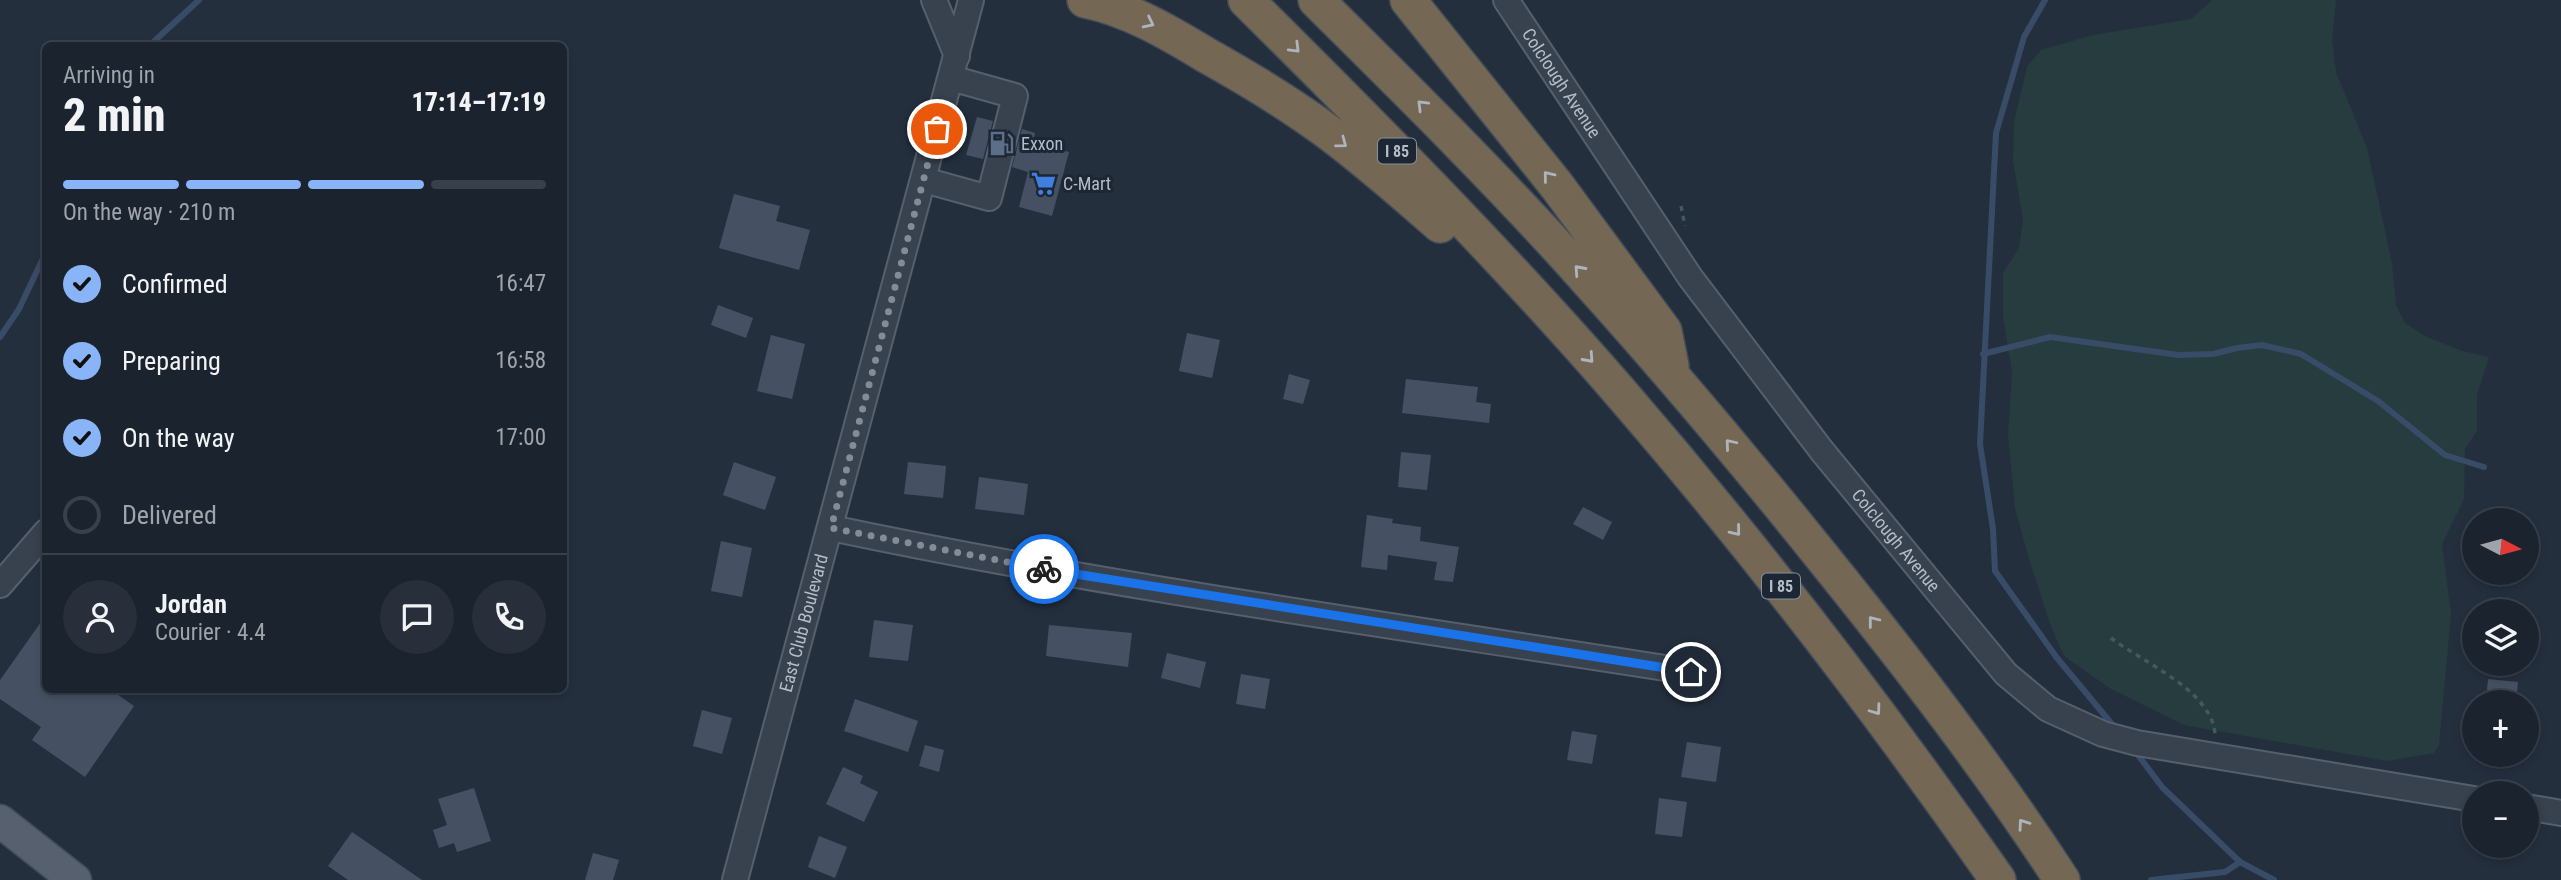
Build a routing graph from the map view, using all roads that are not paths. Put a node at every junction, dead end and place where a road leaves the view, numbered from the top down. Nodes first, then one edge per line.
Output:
1 (934, 0) edge
2 (971, 0) edge
3 (1085, 0) edge
4 (1246, 0) edge
5 (1316, 0) edge
6 (1408, 0) edge
7 (1506, 0) edge
8 (954, 67) junction
9 (924, 180) junction
10 (1543, 307) junction
11 (1673, 376) junction
12 (831, 528) junction
13 (42, 537) edge
14 (0, 585) edge
15 (1691, 672) dead end
16 (2462, 797) edge
17 (2539, 809) edge
18 (2561, 813) edge
19 (0, 821) edge
20 (75, 880) edge
21 (735, 880) edge
22 (1998, 880) edge
23 (2062, 880) edge

1 - 8 street
2 - 8 street, East Club Boulevard
3 -> 10 highway
4 -> 10 highway, I 85
11 -> 5 highway
11 -> 6 highway
7 - 16 street, Colclough Avenue
8 - 9 street, East Club Boulevard
8 - 9 street
9 - 12 street, East Club Boulevard
10 -> 22 highway, I 85
23 -> 11 highway
12 - 15 street
12 - 21 street, East Club Boulevard
13 - 14 street
17 - 18 street
19 - 20 main road

